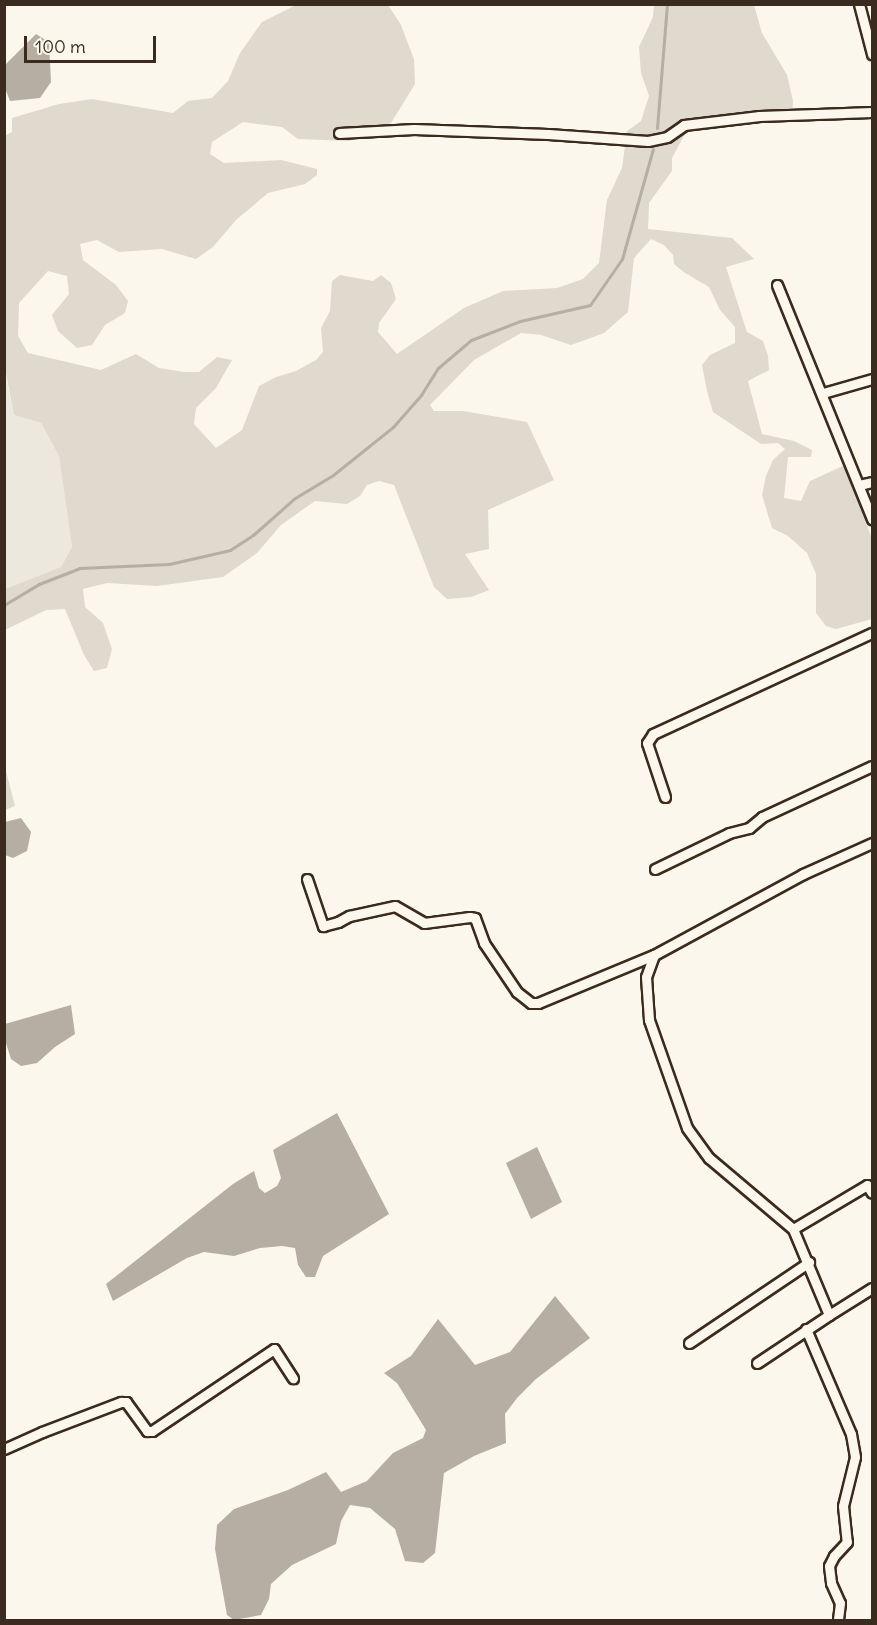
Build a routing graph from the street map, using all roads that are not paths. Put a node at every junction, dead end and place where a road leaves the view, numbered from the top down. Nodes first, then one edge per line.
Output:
1 (859, 4) edge
2 (873, 54) edge
3 (873, 112) edge
4 (339, 133) dead end
5 (777, 285) dead end
6 (873, 379) edge
7 (823, 393) junction
8 (873, 482) edge
9 (859, 485) junction
10 (873, 519) edge
11 (873, 633) edge
12 (873, 766) edge
13 (665, 797) dead end
14 (873, 843) edge
15 (655, 869) dead end
16 (306, 879) dead end
17 (654, 955) junction
18 (871, 1186) edge
19 (793, 1228) junction
20 (809, 1262) junction
21 (873, 1288) edge
22 (829, 1315) junction
23 (806, 1329) junction
24 (689, 1343) dead end
25 (757, 1363) dead end
26 (293, 1378) dead end
27 (4, 1449) edge
28 (838, 1620) edge

1 - 2 street
3 - 4 street
5 - 7 street
6 - 7 street
7 - 9 street
8 - 9 street
9 - 10 street
11 - 13 street
12 - 15 street
14 - 17 street
16 - 17 street
17 - 19 street
18 - 19 street
19 - 20 street
20 - 22 street
20 - 24 street
21 - 22 street
22 - 23 street
23 - 25 street
23 - 28 street
26 - 27 street

